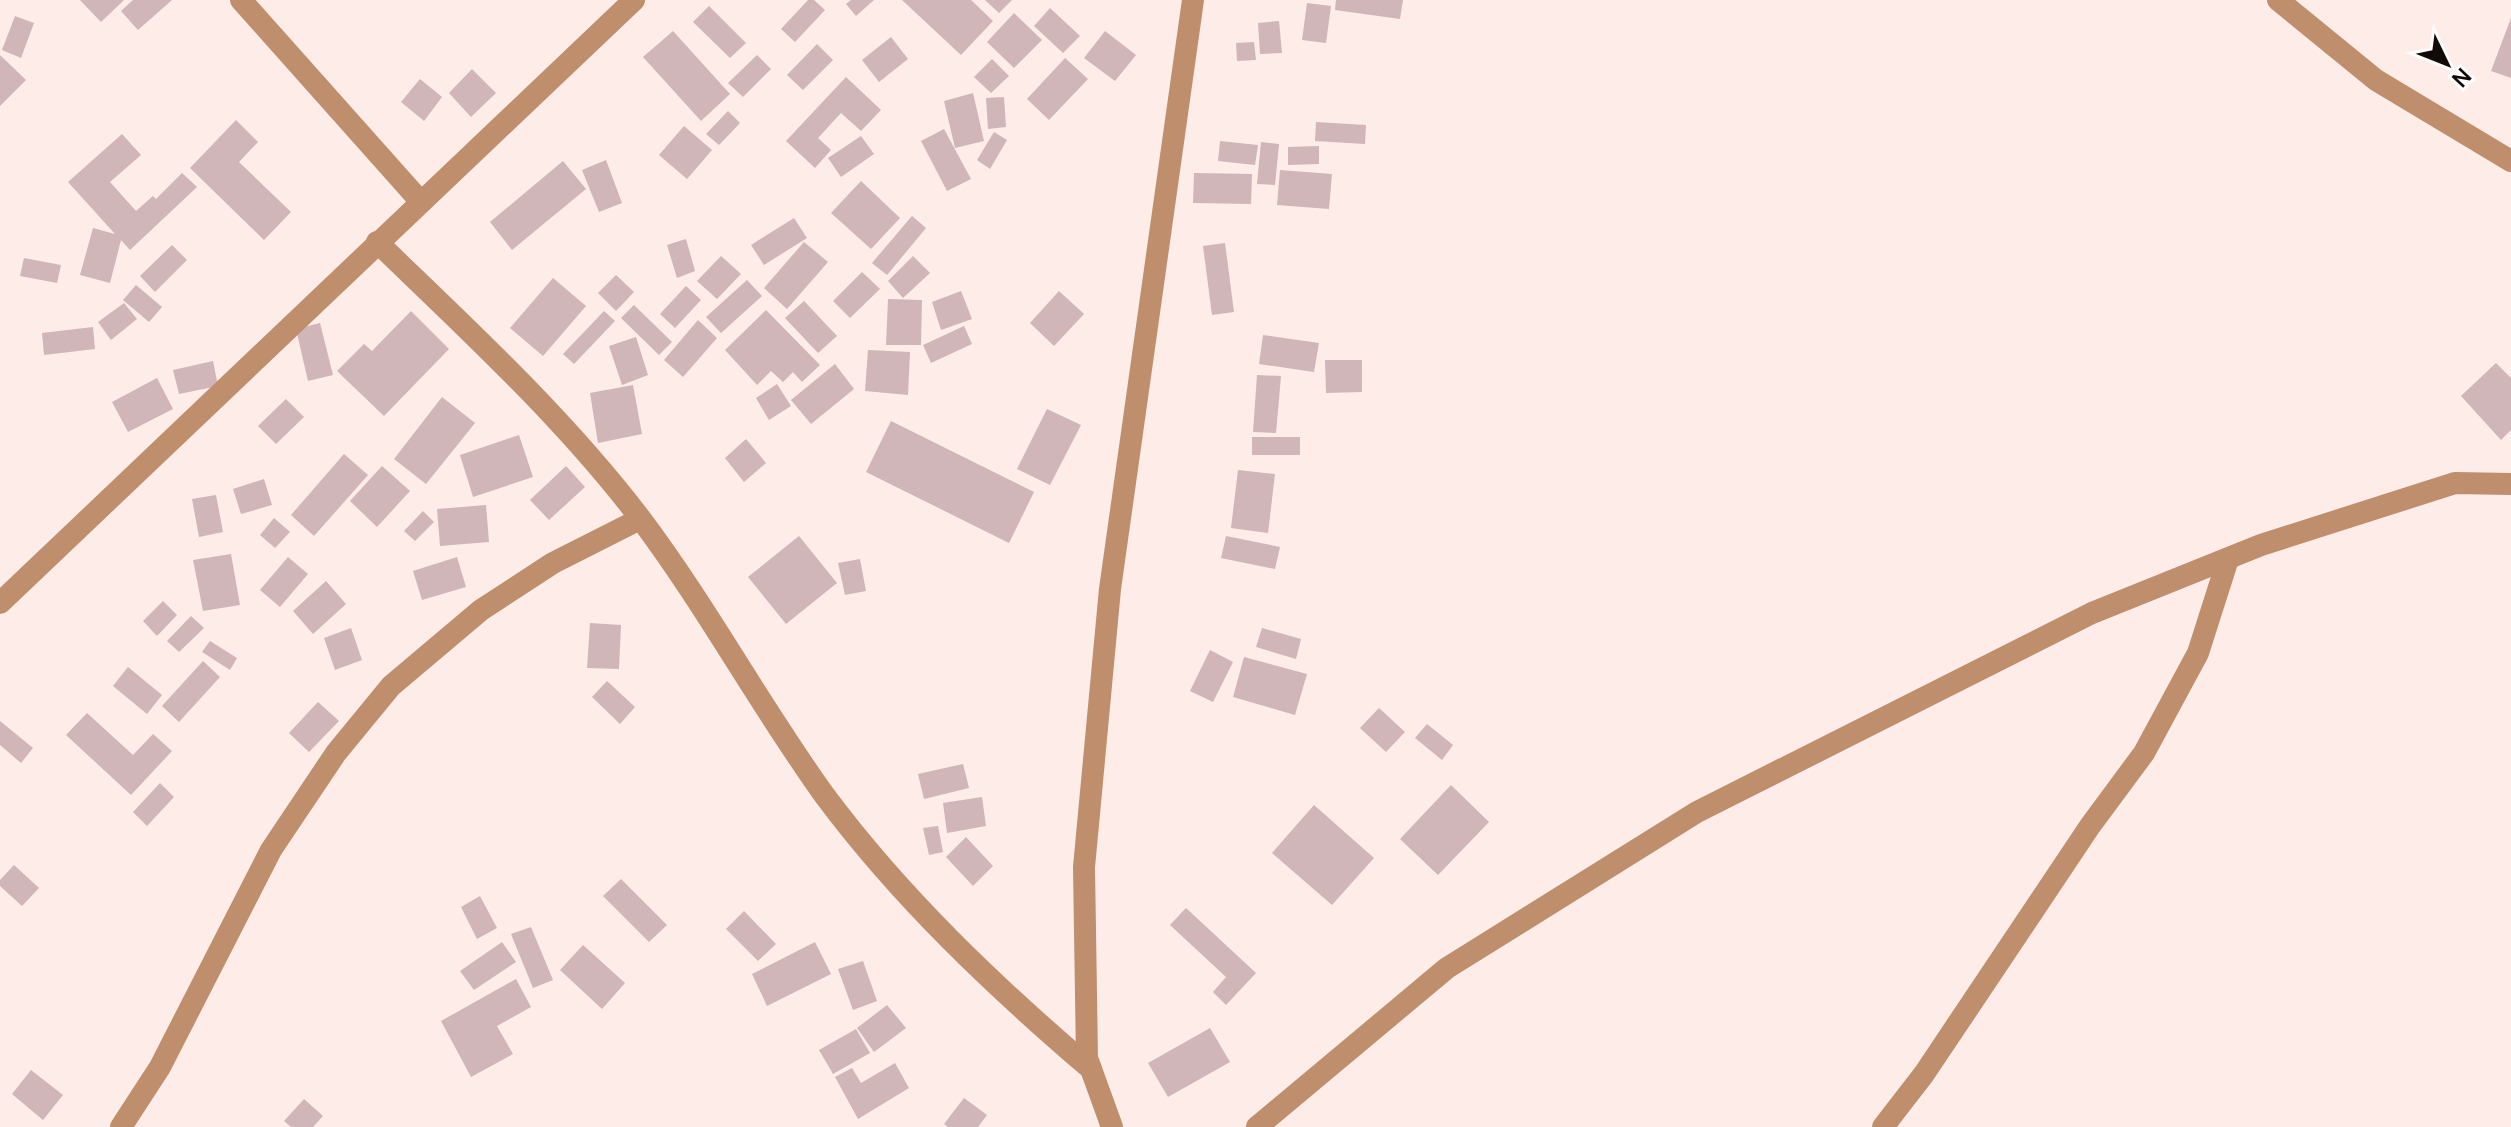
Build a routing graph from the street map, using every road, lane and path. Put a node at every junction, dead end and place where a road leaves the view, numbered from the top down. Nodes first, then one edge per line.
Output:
1 (241, 0) edge
2 (634, 0) edge
3 (1193, 0) edge
4 (2278, 0) edge
5 (2511, 161) edge
6 (421, 202) junction
7 (377, 242) junction
8 (2511, 484) edge
9 (640, 519) junction
10 (2228, 559) junction
11 (0, 603) edge
12 (1091, 1069) junction
13 (121, 1127) edge
14 (1112, 1127) edge
15 (1257, 1127) edge
16 (1883, 1127) edge

1 - 6 street
2 - 6 street
3 - 12 street
4 - 5 street
6 - 7 street
7 - 9 street
7 - 11 street
8 - 10 street
9 - 12 street
9 - 13 street
10 - 15 street
10 - 16 street
12 - 14 street

